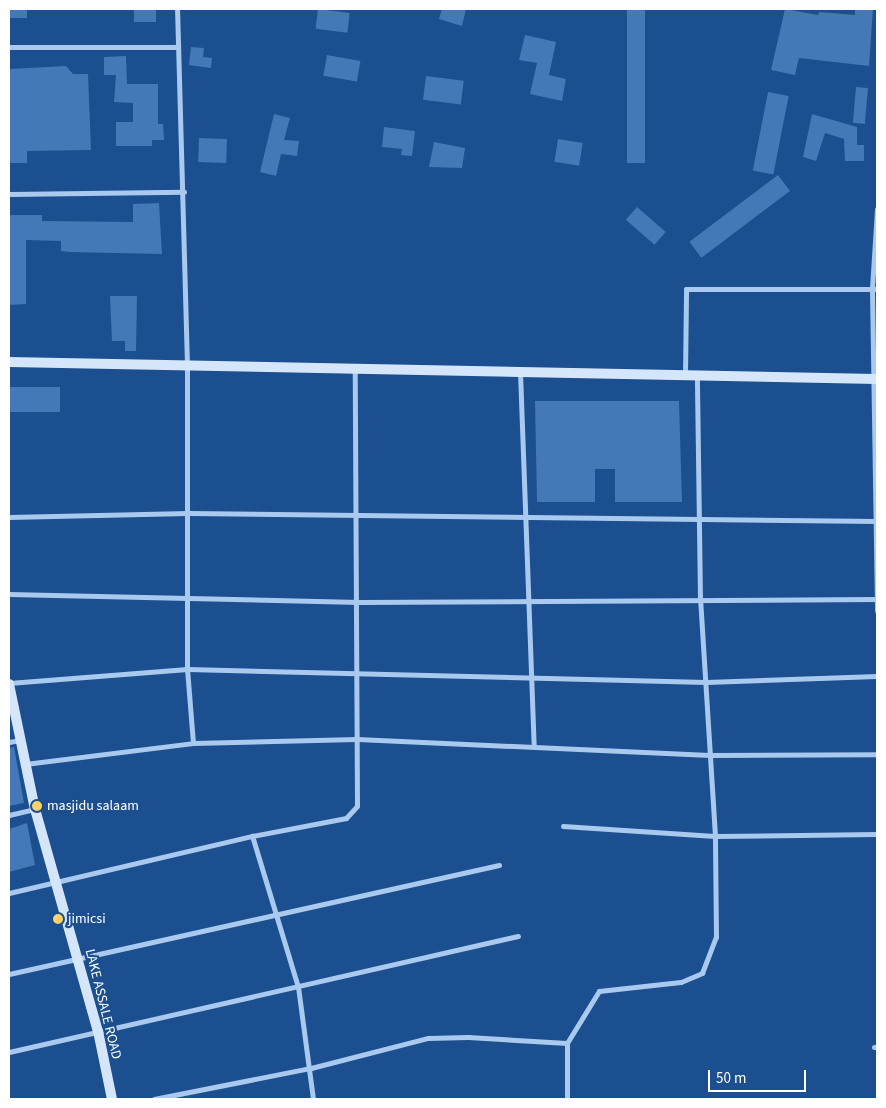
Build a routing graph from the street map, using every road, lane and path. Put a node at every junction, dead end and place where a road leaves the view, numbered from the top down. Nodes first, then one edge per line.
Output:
1 (177, 9) edge
2 (177, 46) junction
3 (9, 47) edge
4 (184, 192) junction
5 (9, 194) edge
6 (877, 209) edge
7 (877, 223) edge
8 (874, 289) edge
9 (9, 362) edge
10 (187, 365) junction
11 (355, 368) junction
12 (520, 371) junction
13 (685, 376) junction
14 (697, 376) junction
15 (875, 379) edge
16 (188, 513) junction
17 (9, 517) edge
18 (523, 518) junction
19 (358, 519) junction
20 (698, 521) junction
21 (875, 521) edge
22 (9, 594) edge
23 (186, 596) junction
24 (530, 598) junction
25 (700, 599) junction
26 (877, 599) edge
27 (359, 602) junction
28 (877, 611) edge
29 (187, 669) junction
30 (359, 674) junction
31 (532, 676) junction
32 (877, 676) edge
33 (706, 682) junction
34 (9, 684) edge
35 (357, 739) junction
36 (20, 740) junction
37 (9, 742) edge
38 (193, 743) junction
39 (534, 746) junction
40 (877, 754) edge
41 (710, 755) junction
42 (25, 764) junction
43 (35, 809) junction
44 (9, 816) edge
45 (563, 826) dead end
46 (877, 834) edge
47 (252, 836) junction
48 (715, 836) junction
49 (499, 865) dead end
50 (54, 881) junction
51 (9, 893) edge
52 (277, 914) junction
53 (518, 936) dead end
54 (78, 956) junction
55 (9, 974) edge
56 (298, 987) junction
57 (98, 1031) junction
58 (568, 1043) junction
59 (9, 1052) edge
60 (311, 1068) junction
61 (112, 1099) edge
62 (154, 1099) edge
63 (313, 1099) edge
64 (567, 1099) edge

1 - 2 street
2 - 3 street
2 - 4 street
4 - 5 street
4 - 10 street
6 - 7 street
7 - 8 street
8 - 13 street
8 - 15 street
9 - 10 main road
10 - 11 main road
10 - 16 street
11 - 12 main road
11 - 19 street
12 - 13 main road
12 - 18 street
13 - 14 main road
14 - 15 main road
14 - 20 street
15 - 21 street
16 - 17 street
16 - 19 street
16 - 23 street
18 - 19 street
18 - 20 street
18 - 24 street
19 - 27 street
20 - 21 street
20 - 25 street
21 - 26 street
22 - 23 street
23 - 27 street
23 - 29 street
24 - 25 street
24 - 27 street
24 - 31 street
25 - 26 street
25 - 33 street
26 - 28 street
27 - 30 street
29 - 30 street
29 - 34 street
29 - 38 street
30 - 31 street
30 - 35 street
31 - 33 street
31 - 39 street
32 - 33 street
33 - 41 street
34 - 36 main road, LAKE ASSALE ROAD
35 - 38 street
35 - 39 street
35 - 47 street
36 - 37 street
36 - 42 main road, LAKE ASSALE ROAD
38 - 42 street
39 - 41 street
40 - 41 street
41 - 48 street
42 - 43 main road, LAKE ASSALE ROAD
43 - 44 street
43 - 50 main road, LAKE ASSALE ROAD
45 - 48 street
46 - 48 street
47 - 50 street
47 - 52 street
48 - 58 street
49 - 52 street
50 - 51 street
50 - 54 main road, LAKE ASSALE ROAD
52 - 54 street
52 - 56 street
53 - 56 street
54 - 55 street
54 - 57 main road, LAKE ASSALE ROAD
56 - 57 street
56 - 60 street
57 - 59 street
57 - 61 main road, LAKE ASSALE ROAD
58 - 60 street
58 - 64 street
60 - 62 street
60 - 63 street

